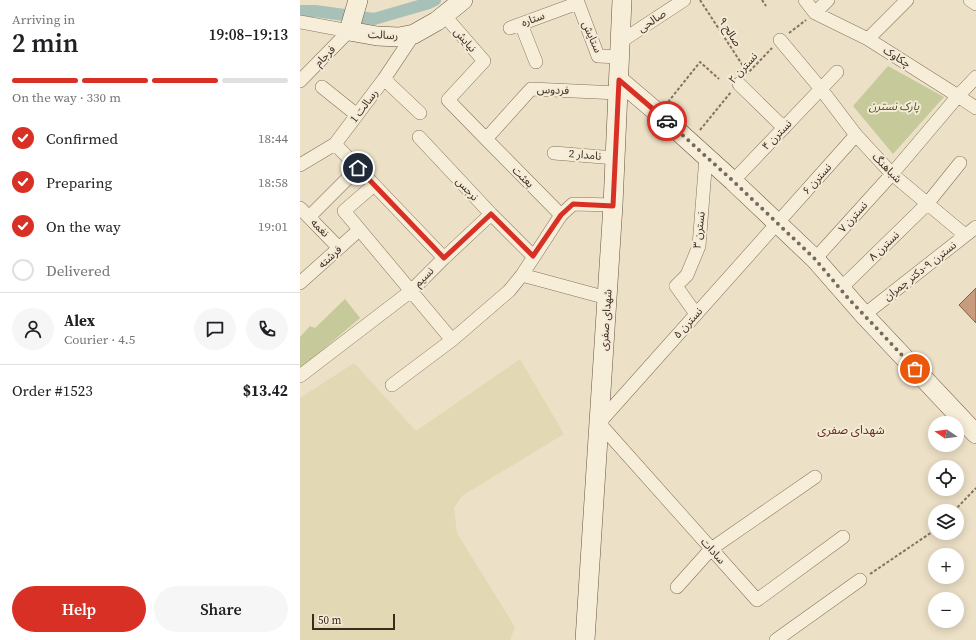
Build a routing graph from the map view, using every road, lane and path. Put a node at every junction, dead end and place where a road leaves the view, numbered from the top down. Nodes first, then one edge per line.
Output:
1 (358, 0) edge
2 (463, 0) edge
3 (622, 0) edge
4 (684, 0) edge
5 (700, 0) edge
6 (762, 0) edge
7 (805, 0) edge
8 (828, 0) edge
9 (907, 0) edge
10 (970, 0) edge
11 (577, 2) edge
12 (976, 4) edge
13 (766, 6) dead end
14 (815, 13) junction
15 (444, 15) junction
16 (300, 22) edge
17 (349, 31) junction
18 (414, 34) junction
19 (868, 39) junction
20 (780, 40) junction
21 (620, 50) junction
22 (536, 62) dead end
23 (837, 72) dead end
24 (748, 73) junction
25 (976, 77) edge
26 (384, 79) junction
27 (719, 79) dead end
28 (300, 81) edge
29 (738, 84) junction
30 (322, 87) dead end
31 (618, 87) junction
32 (821, 89) junction
33 (958, 96) junction
34 (448, 100) joint
35 (976, 108) edge
36 (420, 113) dead end
37 (659, 114) junction
38 (357, 115) junction
39 (784, 128) junction
40 (856, 135) junction
41 (419, 137) dead end
42 (486, 139) junction
43 (690, 142) junction
44 (335, 144) junction
45 (554, 153) dead end
46 (706, 157) junction
47 (615, 158) junction
48 (960, 163) dead end
49 (300, 165) edge
50 (358, 168) junction
51 (892, 174) junction
52 (733, 181) junction
53 (374, 185) junction
54 (927, 204) junction
55 (613, 206) junction
56 (304, 213) edge
57 (491, 214) junction
58 (561, 215) junction
59 (777, 223) junction
60 (976, 227) edge
61 (360, 230) junction
62 (965, 235) junction
63 (339, 248) junction
64 (533, 256) junction
65 (444, 258) junction
66 (815, 259) junction
67 (522, 275) junction
68 (300, 283) edge
69 (840, 289) junction
70 (411, 291) junction
71 (607, 298) junction
72 (696, 314) junction
73 (864, 315) junction
74 (452, 340) junction
75 (300, 376) edge
76 (392, 385) dead end
77 (599, 423) junction
78 (976, 434) edge
79 (815, 477) dead end
80 (976, 488) edge
81 (961, 504) edge
82 (928, 535) edge
83 (844, 537) dead end
84 (711, 549) junction
85 (860, 580) joint
86 (677, 587) dead end
87 (585, 640) edge
88 (776, 640) edge

1 - 17 street
2 - 15 street, رسالت
3 - 21 street, شهدای صفری
4 - 21 street, صالحی
5 - 24 path, صالح ۹
6 - 13 path
7 - 14 street
8 - 14 street
9 - 19 street
10 - 12 street
11 - 21 street, ستایش
11 - 22 street, ستاره
14 - 19 street, چکاوک
14 - 20 path, نسترن ۲
15 - 18 street, رسالت
15 - 34 street, نیایش
16 - 17 street
17 - 18 street, رسالت
17 - 28 street, فرجام
18 - 26 street, رسالت 1
19 - 33 street, چکاوک
20 - 24 path, نسترن ۲
20 - 32 street, شباهنگ
21 - 31 street, شهدای صفری
23 - 32 street, نسترن ۴
24 - 29 path, نسترن ۲
25 - 33 street, نسترن ۷
26 - 36 street
26 - 38 street, رسالت 1
27 - 37 path
29 - 39 street
29 - 43 path, نسترن ۲
30 - 38 street
31 - 37 street
31 - 42 street, فردوس
31 - 47 street, شهدای صفری
32 - 39 street, نسترن ۴
32 - 40 street, شباهنگ
33 - 35 street, چکاوک
33 - 51 street, نسترن ۷
34 - 42 street, بعثت
37 - 43 street
38 - 44 street, رسالت 1
39 - 52 street, نسترن ۴
40 - 51 street, شباهنگ
40 - 59 street, نسترن ۶
41 - 57 street, نرجس
42 - 58 street, بعثت
43 - 46 street
44 - 49 street, رسالت 1
44 - 50 street
45 - 47 street, نامدار 2
46 - 52 street
46 - 72 street, نسترن ۳
47 - 55 street, شهدای صفری
48 - 54 street, نسترن ۸
50 - 53 street
50 - 56 street
51 - 54 street, شباهنگ
51 - 66 street, نسترن ۷
52 - 59 street
53 - 61 street
53 - 65 street
54 - 62 street, شباهنگ
54 - 69 street, نسترن ۸
55 - 58 street
55 - 71 street, شهدای صفری
56 - 63 street, نغمه
57 - 64 street, نرجس
57 - 65 street, نسیم
58 - 64 street
59 - 66 street
59 - 72 street, نسترن ۵
60 - 62 street, نسترن ۹-دکتر چمران
61 - 63 street, فرشته
61 - 70 street
62 - 73 street, نسترن ۹-دکتر چمران
63 - 68 street, فرشته
64 - 67 street
65 - 70 street, نسیم
66 - 69 street
67 - 71 street
67 - 74 street
69 - 73 street
70 - 74 street
70 - 75 street, نسیم
71 - 77 street, شهدای صفری
72 - 77 street, نسترن ۵
73 - 78 street
74 - 76 street
77 - 84 street, سادات
77 - 87 street, شهدای صفری
79 - 84 street
80 - 81 path
82 - 85 path
83 - 84 street, سادات
84 - 86 street
85 - 88 street

